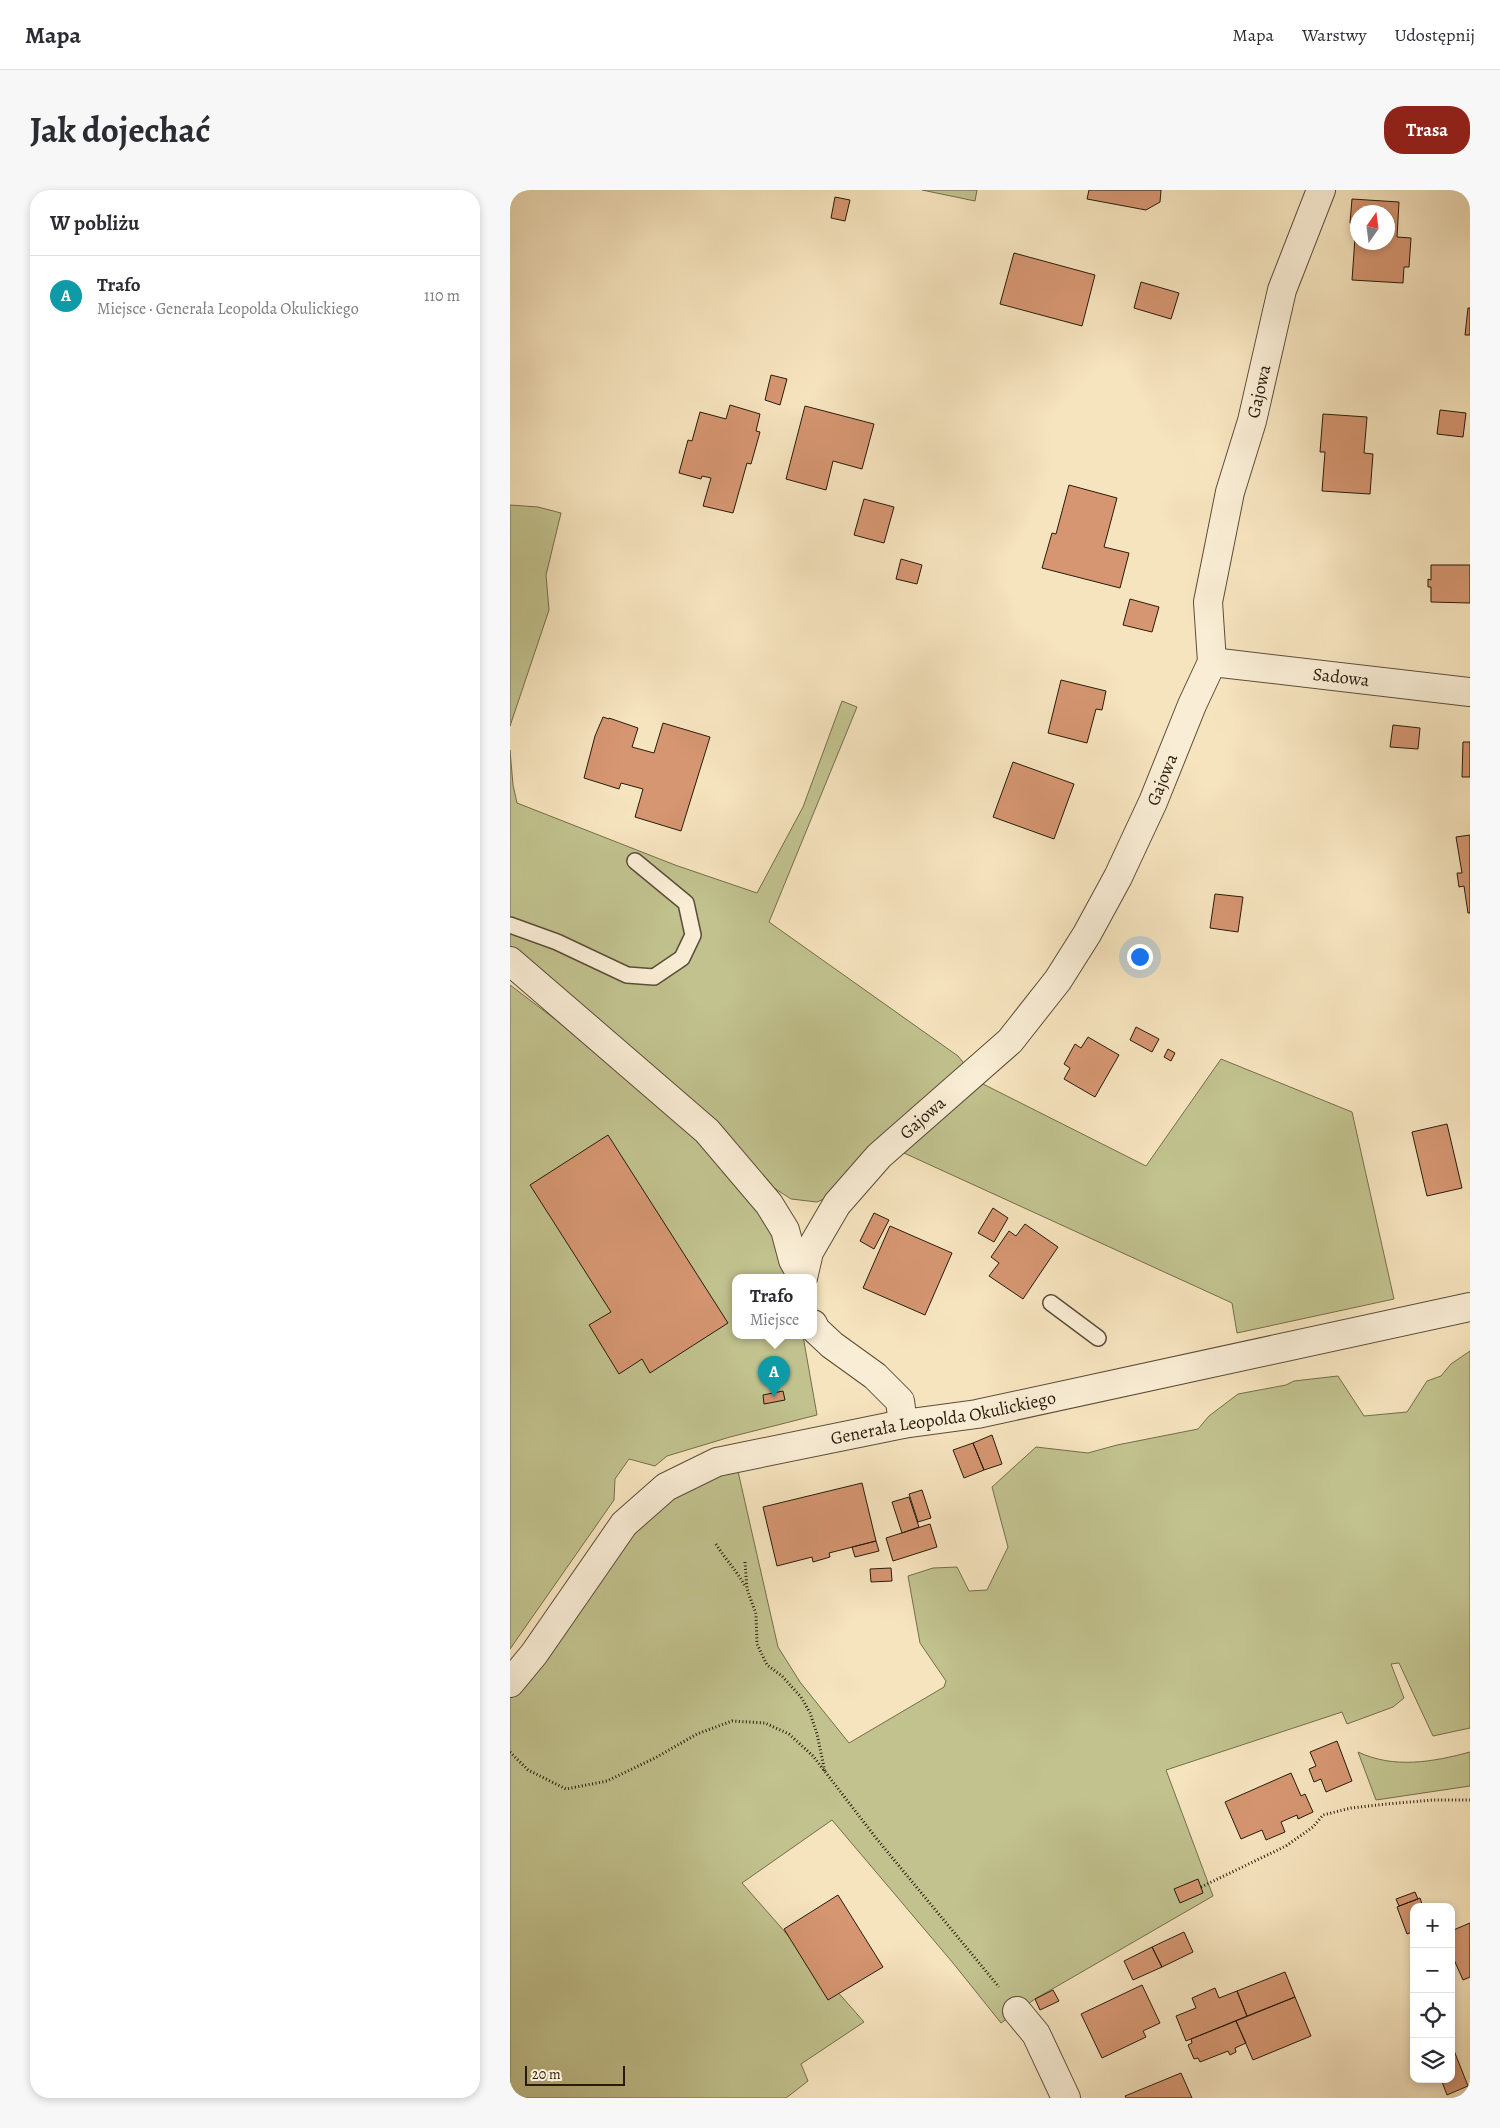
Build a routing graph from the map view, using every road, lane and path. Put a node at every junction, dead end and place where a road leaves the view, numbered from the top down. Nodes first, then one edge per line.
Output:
1 (1321, 190) edge
2 (1212, 662) junction
3 (1455, 695) edge
4 (635, 861) dead end
5 (510, 925) edge
6 (510, 961) edge
7 (802, 1274) edge
8 (803, 1274) edge
9 (1051, 1303) dead end
10 (1470, 1307) edge
11 (817, 1331) edge
12 (1098, 1338) dead end
13 (903, 1424) junction
14 (716, 1544) dead end
15 (745, 1562) dead end
16 (747, 1589) junction
17 (510, 1682) edge
18 (510, 1752) edge
19 (826, 1775) junction
20 (1470, 1800) edge
21 (1201, 1887) dead end
22 (1017, 2011) joint
23 (1066, 2098) edge

1 - 2 street, Gajowa
2 - 3 street, Sadowa
2 - 8 street, Gajowa
4 - 5 lane
6 - 7 street, Gajowa
9 - 12 lane
10 - 13 street, Generała Leopolda Okulickiego
11 - 13 street
13 - 17 street, Generała Leopolda Okulickiego
14 - 16 path
15 - 16 path
16 - 19 path
18 - 19 path
19 - 22 path
20 - 21 path
22 - 23 street

